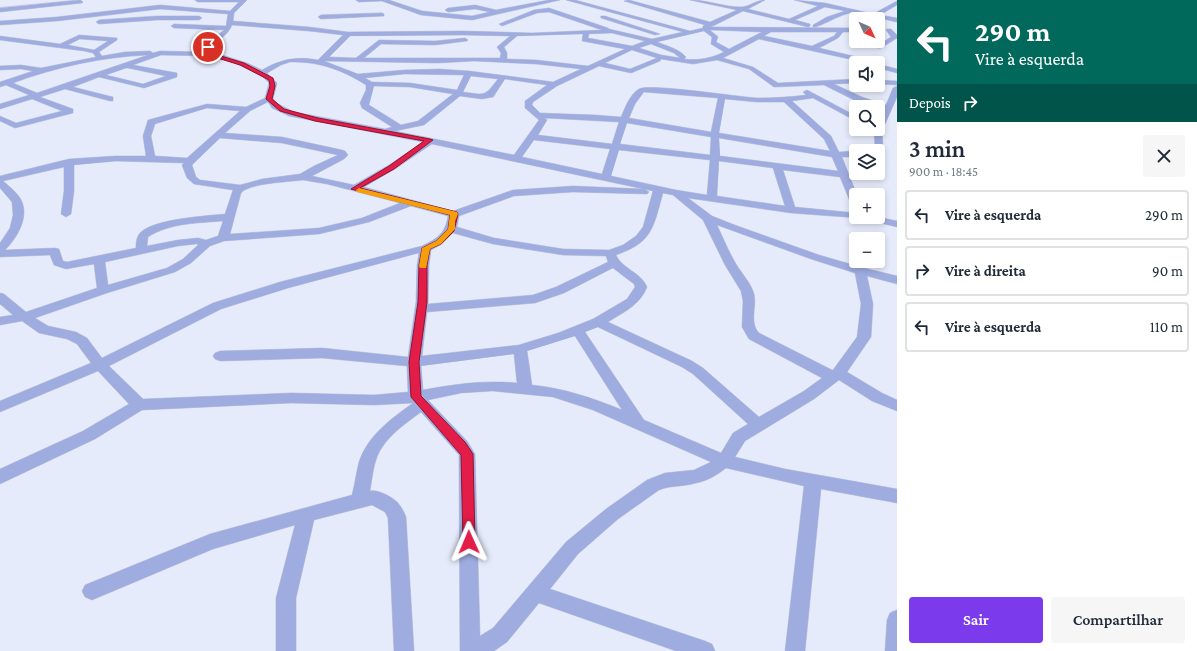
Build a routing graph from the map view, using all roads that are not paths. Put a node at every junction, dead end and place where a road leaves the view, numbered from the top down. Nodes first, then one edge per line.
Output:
1 (34, 0) edge
2 (48, 0) edge
3 (198, 0) edge
4 (240, 0) edge
5 (244, 0) edge
6 (359, 0) edge
7 (557, 0) edge
8 (569, 0) edge
9 (695, 0) edge
10 (718, 0) edge
11 (743, 0) edge
12 (797, 0) edge
13 (380, 1) edge
14 (627, 1) edge
15 (760, 1) edge
16 (13, 2) junction
17 (584, 3) junction
18 (610, 3) dead end
19 (711, 3) junction
20 (897, 3) edge
21 (0, 4) edge
22 (82, 4) edge
23 (504, 4) dead end
24 (642, 5) junction
25 (825, 5) junction
26 (597, 6) junction
27 (890, 6) junction
28 (705, 7) dead end
29 (897, 7) edge
30 (173, 8) junction
31 (8, 9) junction
32 (512, 9) junction
33 (742, 9) junction
34 (0, 10) edge
35 (854, 10) junction
36 (584, 11) dead end
37 (496, 12) junction
38 (615, 12) junction
39 (862, 12) edge
40 (880, 12) edge
41 (106, 13) junction
42 (430, 14) junction
43 (720, 14) dead end
44 (596, 15) dead end
45 (679, 15) junction
46 (691, 16) junction
47 (727, 16) junction
48 (0, 17) edge
49 (321, 17) dead end
50 (480, 17) junction
51 (885, 17) edge
52 (157, 18) junction
53 (185, 18) junction
54 (57, 19) junction
55 (230, 20) junction
56 (790, 20) junction
57 (897, 20) edge
58 (33, 21) junction
59 (489, 21) dead end
60 (374, 22) dead end
61 (424, 22) junction
62 (653, 22) junction
63 (0, 23) edge
64 (84, 23) dead end
65 (94, 23) dead end
66 (517, 25) dead end
67 (670, 26) junction
68 (815, 26) junction
69 (540, 27) dead end
70 (701, 29) junction
71 (826, 29) junction
72 (841, 29) junction
73 (770, 30) junction
74 (849, 30) edge
75 (897, 30) edge
76 (612, 31) junction
77 (653, 32) junction
78 (456, 33) junction
79 (586, 33) junction
80 (348, 34) junction
81 (578, 34) junction
82 (513, 37) junction
83 (665, 37) junction
84 (760, 37) junction
85 (0, 38) edge
86 (11, 39) junction
87 (467, 40) junction
88 (650, 41) junction
89 (885, 44) edge
90 (60, 46) junction
91 (632, 48) junction
92 (812, 49) junction
93 (730, 52) junction
94 (160, 53) junction
95 (210, 54) junction
96 (98, 55) junction
97 (849, 57) edge
98 (717, 58) junction
99 (358, 60) junction
100 (503, 60) junction
101 (658, 60) dead end
102 (321, 61) junction
103 (438, 61) junction
104 (688, 61) junction
105 (601, 64) junction
106 (126, 66) junction
107 (0, 68) edge
108 (589, 68) junction
109 (885, 68) edge
110 (42, 69) junction
111 (434, 71) junction
112 (897, 71) edge
113 (261, 73) junction
114 (469, 73) junction
115 (98, 75) junction
116 (359, 76) junction
117 (503, 77) junction
118 (849, 82) edge
119 (885, 82) edge
120 (897, 83) edge
121 (4, 84) edge
122 (370, 84) junction
123 (554, 84) junction
124 (827, 84) junction
125 (69, 85) junction
126 (797, 85) junction
127 (897, 88) edge
128 (459, 92) junction
129 (35, 96) junction
130 (722, 96) junction
131 (813, 96) junction
132 (110, 99) dead end
133 (269, 99) junction
134 (786, 100) junction
135 (0, 107) edge
136 (888, 108) junction
137 (247, 109) junction
138 (885, 114) edge
139 (538, 115) junction
140 (849, 115) edge
141 (0, 118) edge
142 (624, 120) junction
143 (398, 127) junction
144 (386, 132) junction
145 (715, 134) junction
146 (217, 135) junction
147 (532, 138) junction
148 (430, 140) junction
149 (615, 147) junction
150 (849, 154) edge
151 (836, 155) junction
152 (151, 157) junction
153 (715, 158) junction
154 (516, 159) junction
155 (189, 161) junction
156 (69, 162) junction
157 (777, 166) junction
158 (844, 175) junction
159 (303, 177) junction
160 (606, 178) junction
161 (0, 179) edge
162 (0, 183) edge
163 (240, 188) junction
164 (849, 188) edge
165 (354, 189) junction
166 (658, 191) junction
167 (676, 192) junction
168 (712, 199) junction
169 (411, 202) junction
170 (791, 210) junction
171 (66, 214) dead end
172 (454, 214) junction
173 (849, 215) edge
174 (228, 217) junction
175 (708, 218) junction
176 (885, 222) edge
177 (897, 224) edge
178 (451, 229) junction
179 (223, 238) junction
180 (206, 244) junction
181 (0, 248) edge
182 (426, 248) junction
183 (142, 250) junction
184 (0, 254) edge
185 (612, 258) junction
186 (99, 260) junction
187 (860, 271) junction
188 (897, 280) edge
189 (103, 290) junction
190 (0, 297) edge
191 (422, 309) junction
192 (24, 317) junction
193 (0, 321) edge
194 (598, 322) junction
195 (577, 330) junction
196 (520, 349) junction
197 (220, 356) dead end
198 (414, 362) junction
199 (100, 365) junction
200 (835, 375) junction
201 (525, 389) junction
202 (419, 400) junction
203 (139, 405) junction
204 (897, 406) edge
205 (0, 407) edge
206 (638, 422) junction
207 (758, 425) junction
208 (724, 461) junction
209 (0, 477) edge
210 (813, 481) junction
211 (897, 496) edge
212 (360, 500) junction
213 (307, 514) junction
214 (92, 591) dead end
215 (536, 593) junction
216 (897, 620) edge
217 (286, 651) edge
218 (404, 651) edge
219 (470, 651) edge
220 (476, 651) edge
221 (705, 651) edge
222 (795, 651) edge
223 (896, 651) edge

1 - 2 street
1 - 16 street
3 - 4 street
5 - 55 street
6 - 13 street
7 - 32 street
8 - 17 street
9 - 19 street
10 - 19 street
11 - 15 street
12 - 25 street
13 - 61 street
14 - 24 street
15 - 33 street
16 - 21 street
16 - 31 street
17 - 26 street
17 - 36 street
18 - 26 street
19 - 28 street
19 - 33 street
20 - 27 street
22 - 31 street
22 - 41 street
23 - 32 street
24 - 38 street
24 - 45 street
25 - 35 street
25 - 56 street
26 - 38 street
27 - 29 street
27 - 40 street
30 - 41 street
30 - 52 street
30 - 55 street
31 - 34 street
31 - 48 street
32 - 37 street
33 - 47 street
33 - 56 street
35 - 39 street
35 - 68 street
37 - 42 street
37 - 50 street
38 - 62 street
41 - 54 street
42 - 50 street
42 - 61 street
43 - 47 street
44 - 77 street
45 - 46 street
45 - 62 street
46 - 67 street
46 - 70 street
47 - 70 street
49 - 60 street
50 - 59 street
51 - 57 street
52 - 53 street
52 - 65 street
53 - 55 street
53 - 55 street
54 - 58 street
54 - 64 street
55 - 80 street
55 - 95 street
56 - 68 street
58 - 63 street
58 - 86 street
61 - 78 street
61 - 80 street
62 - 67 street
66 - 76 street
67 - 70 street
67 - 77 street
68 - 71 street
69 - 81 street
70 - 73 street
70 - 83 street
70 - 93 street
71 - 72 street
71 - 73 street
72 - 74 street
72 - 92 street
73 - 84 street
75 - 89 street
76 - 79 street
76 - 88 street
77 - 83 street
78 - 82 street
78 - 87 street
79 - 81 street
79 - 91 street
80 - 102 street
81 - 82 street
82 - 87 street
82 - 100 street
83 - 88 street
84 - 92 street
84 - 93 street
85 - 86 street
86 - 90 street
87 - 99 street
88 - 91 street
88 - 104 street
90 - 96 street
90 - 96 street
91 - 104 street
91 - 105 street
92 - 97 street
93 - 98 street
94 - 95 street
94 - 96 street
94 - 106 street
95 - 113 street
96 - 110 street
98 - 104 street
98 - 126 street
99 - 102 street
99 - 103 street
100 - 103 street
100 - 108 street
101 - 105 street
102 - 113 street
102 - 116 street
103 - 111 street
105 - 108 street
106 - 115 street
106 - 115 street
107 - 110 street
108 - 123 street
109 - 112 street
110 - 121 street
110 - 125 street
111 - 114 street
111 - 116 street
113 - 133 street
114 - 117 street
114 - 128 street
115 - 125 street
116 - 122 street
117 - 123 street
117 - 128 street
118 - 124 street
119 - 120 street
121 - 129 street
122 - 128 street
122 - 143 street
123 - 139 street
124 - 126 street
124 - 136 street
125 - 129 street
125 - 132 street
126 - 131 street
127 - 136 street
128 - 143 street
129 - 135 street
129 - 141 street
130 - 134 street
130 - 142 street
130 - 145 street
131 - 134 street
131 - 140 street
133 - 137 street
133 - 144 street
134 - 151 street
136 - 138 street
137 - 146 street
137 - 152 street
139 - 142 street
139 - 147 street
142 - 145 street
142 - 149 street
143 - 144 street
144 - 148 street
145 - 151 street
145 - 153 street
146 - 155 street
146 - 159 street
147 - 149 street
147 - 154 street
148 - 154 street
148 - 165 street
149 - 153 street
149 - 160 street
150 - 151 street
151 - 158 street
152 - 155 street
152 - 156 street
153 - 157 street
153 - 168 street
154 - 160 street
155 - 163 street
156 - 161 street
156 - 171 street
157 - 158 street
157 - 170 street
158 - 164 street
159 - 163 street
159 - 165 street
160 - 166 street
162 - 181 street
163 - 174 street
165 - 169 street
166 - 167 street
166 - 172 street
166 - 185 street
167 - 168 street
167 - 175 street
168 - 170 street
169 - 172 street
169 - 179 street
170 - 173 street
172 - 178 street
174 - 179 street
174 - 183 street
175 - 187 street
175 - 200 street
176 - 177 street
178 - 182 street
178 - 185 street
179 - 180 street
180 - 183 street
180 - 189 street
182 - 191 street
182 - 199 street
183 - 186 street
184 - 186 street
185 - 191 street
185 - 194 street
186 - 189 street
187 - 188 street
187 - 200 street
189 - 192 street
190 - 192 street
191 - 198 street
192 - 193 street
192 - 199 street
194 - 195 street
194 - 207 street
195 - 196 street
195 - 206 street
196 - 198 street
196 - 201 street
197 - 198 street
198 - 202 street
199 - 203 street
199 - 205 street
200 - 204 street
200 - 207 street
201 - 202 street
201 - 206 street
202 - 203 street
202 - 212 street
202 - 219 street
203 - 209 street
206 - 208 street
207 - 208 street
208 - 210 street
208 - 215 street
210 - 211 street
210 - 222 street
212 - 213 street
212 - 218 street
213 - 214 street
213 - 217 street
215 - 220 street
215 - 221 street
216 - 223 street

